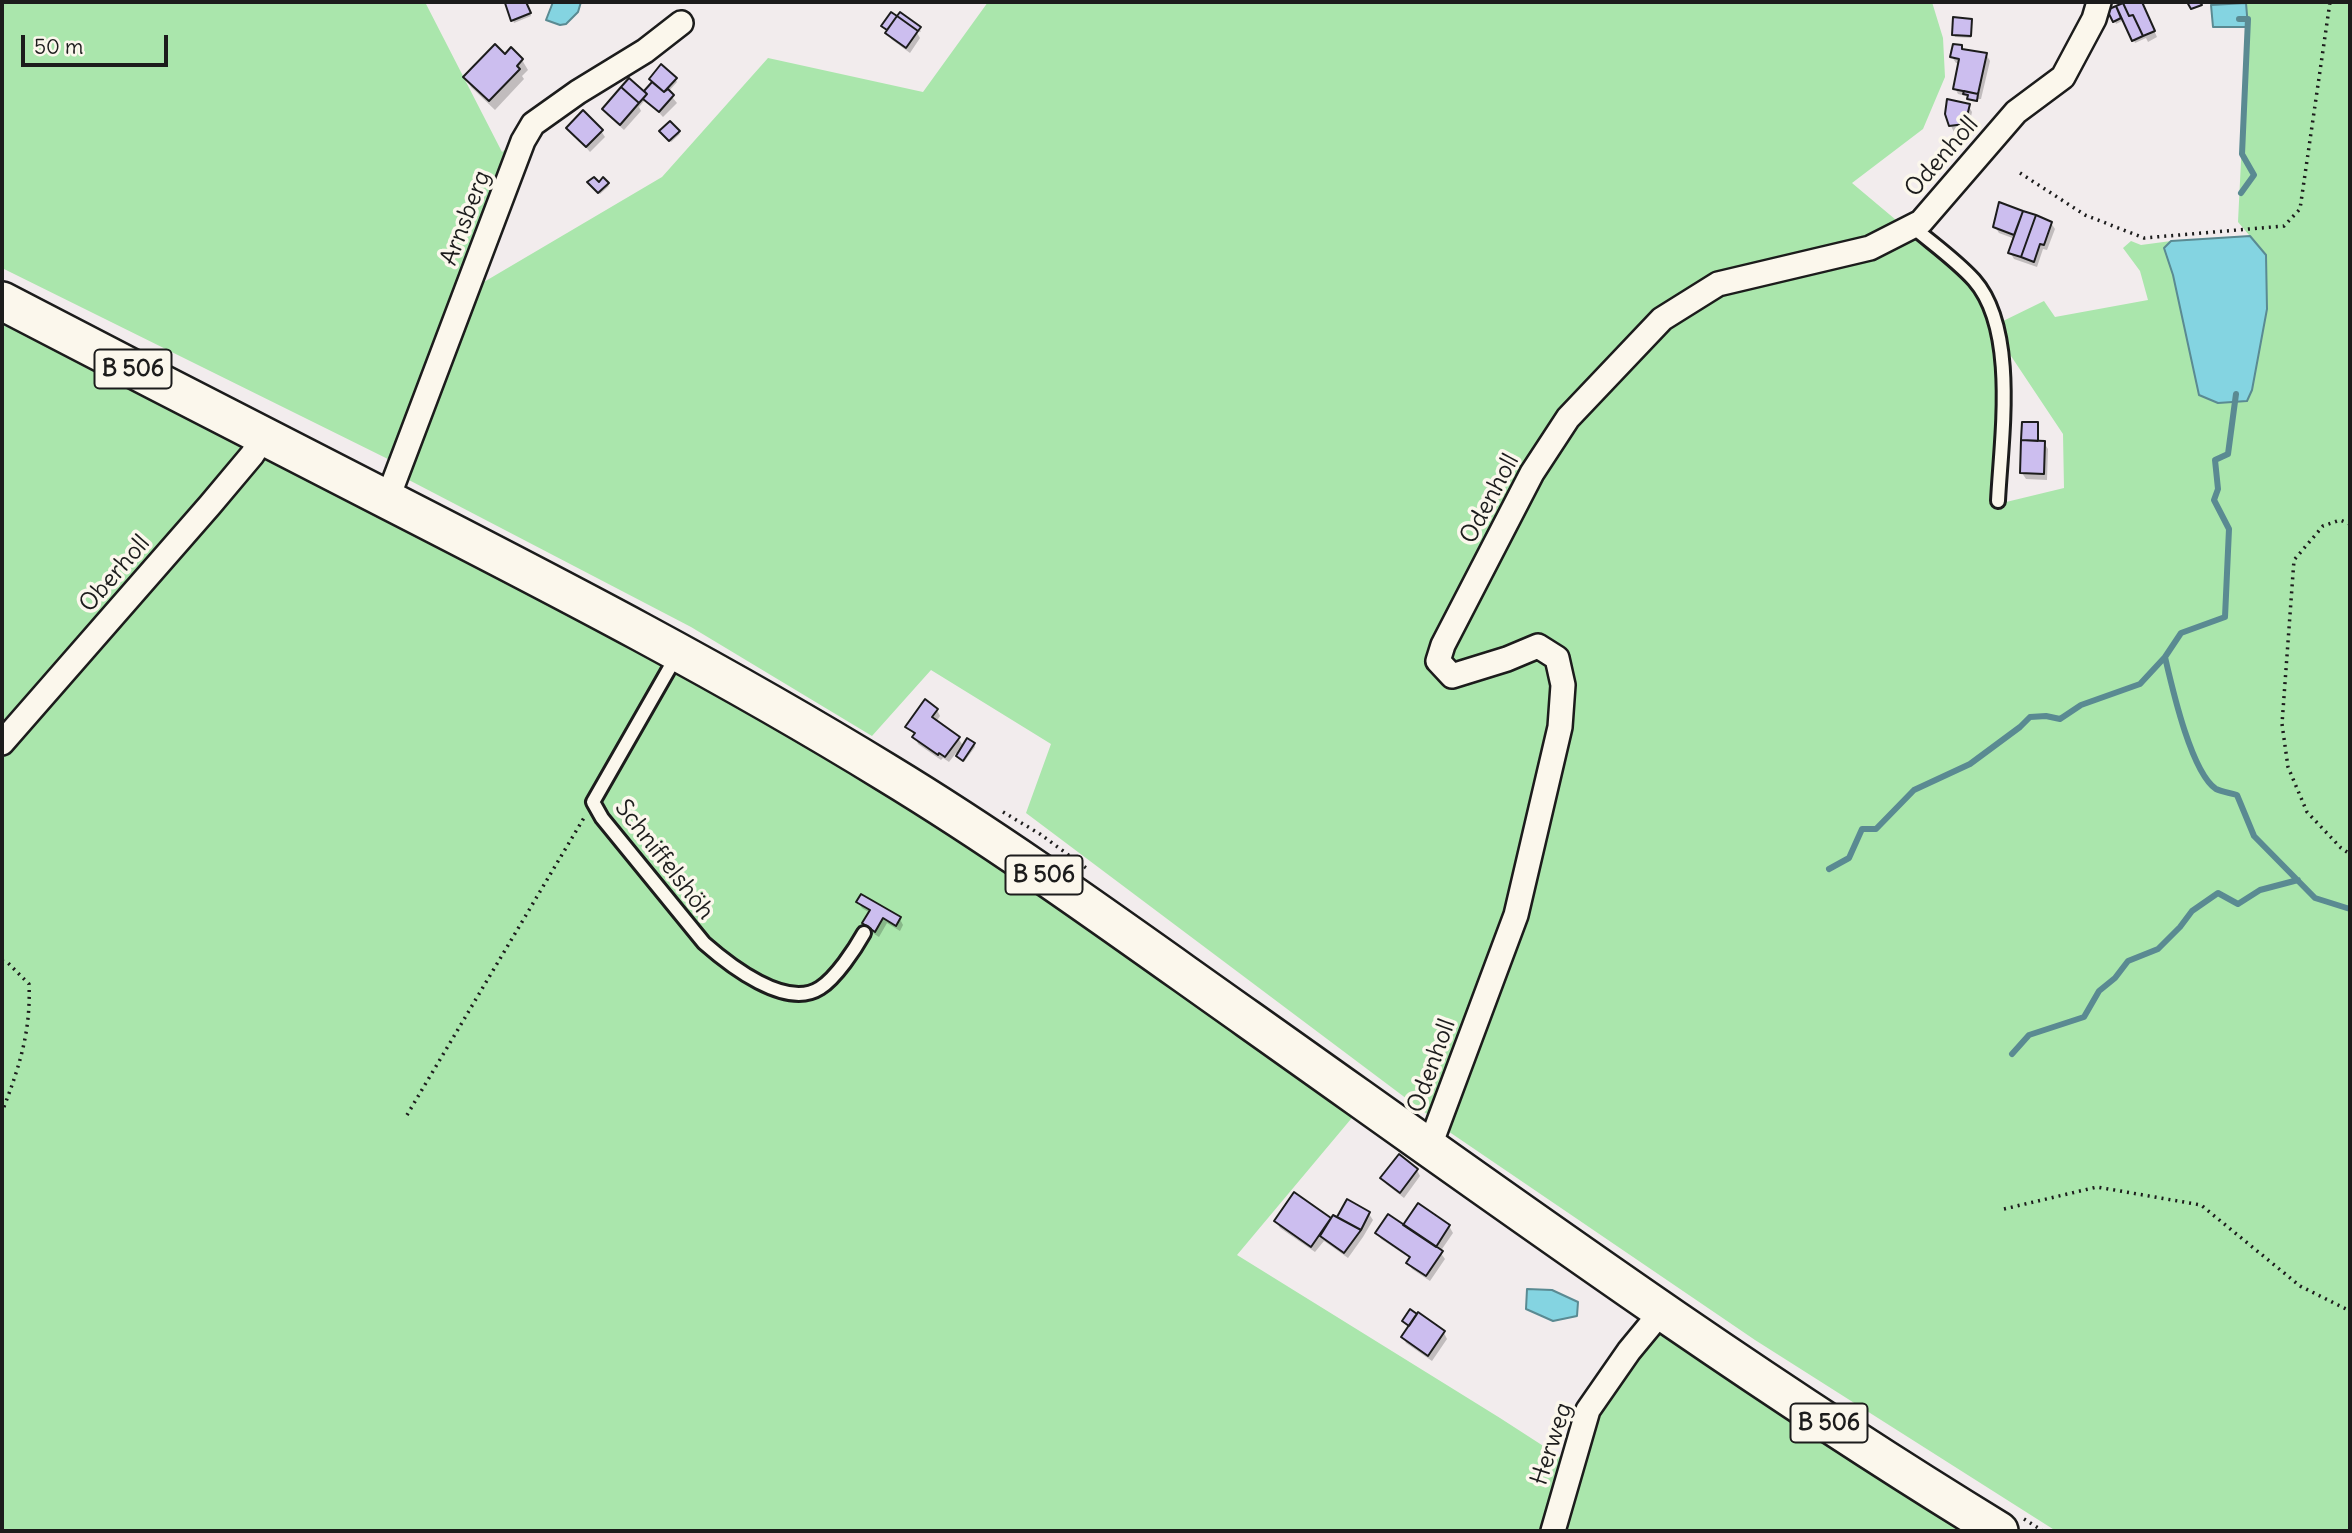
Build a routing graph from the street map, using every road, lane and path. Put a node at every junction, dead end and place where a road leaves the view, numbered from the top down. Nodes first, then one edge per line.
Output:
1 (2099, 2) edge
2 (2330, 2) edge
3 (681, 23) dead end
4 (2020, 173) dead end
5 (1913, 227) junction
6 (2, 302) edge
7 (264, 436) junction
8 (387, 500) junction
9 (1998, 501) dead end
10 (2350, 524) edge
11 (679, 652) junction
12 (2, 743) edge
13 (593, 802) junction
14 (2350, 854) edge
15 (864, 933) dead end
16 (2, 961) edge
17 (2, 1112) edge
18 (407, 1115) dead end
19 (1429, 1148) junction
20 (2004, 1209) dead end
21 (1662, 1311) junction
22 (2350, 1311) edge
23 (1553, 1531) edge
24 (1998, 1531) edge

1 - 5 street, Odenholl
2 - 4 path
3 - 8 street, Arnsberg
5 - 9 lane
5 - 19 street, Odenholl
6 - 7 main road, B 506
7 - 8 main road, B 506
7 - 12 street, Oberholl
8 - 11 main road, B 506
10 - 14 path
11 - 13 lane, Schniffelshöh
11 - 19 main road, B 506
13 - 15 lane, Schniffelshöh
13 - 18 path
16 - 17 path
19 - 21 main road, B 506
20 - 22 path
21 - 23 street, Herweg
21 - 24 main road, B 506

